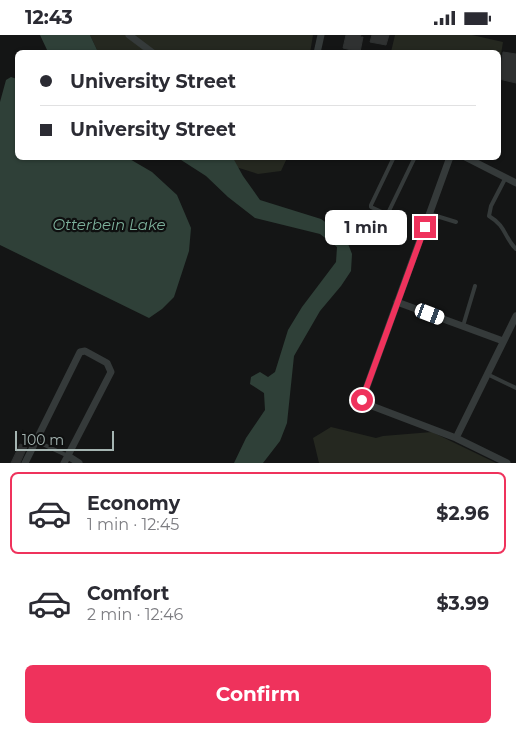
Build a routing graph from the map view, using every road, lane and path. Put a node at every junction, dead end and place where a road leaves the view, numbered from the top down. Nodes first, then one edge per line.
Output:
1 (128, 35) edge
2 (321, 35) edge
3 (150, 50) edge
4 (318, 50) edge
5 (393, 160) edge
6 (414, 160) edge
7 (449, 160) edge
8 (471, 160) edge
9 (506, 177) junction
10 (516, 183) edge
11 (430, 214) junction
12 (456, 222) dead end
13 (516, 249) edge
14 (475, 285) dead end
15 (397, 302) junction
16 (516, 316) edge
17 (462, 326) junction
18 (504, 341) junction
19 (487, 375) junction
20 (516, 388) edge
21 (456, 438) junction
22 (36, 441) junction
23 (66, 459) edge
24 (25, 463) edge
25 (79, 463) edge
26 (507, 463) edge

1 - 3 street
2 - 4 street
5 - 6 lane
7 - 11 street
8 - 9 street
9 - 10 street
9 - 13 lane
11 - 12 lane
11 - 15 street
14 - 17 lane
15 - 17 street
15 - 21 street
16 - 18 street
17 - 18 street
18 - 19 street
19 - 20 lane
19 - 21 street
21 - 26 street
22 - 23 lane
22 - 23 street
22 - 24 street
23 - 25 street

